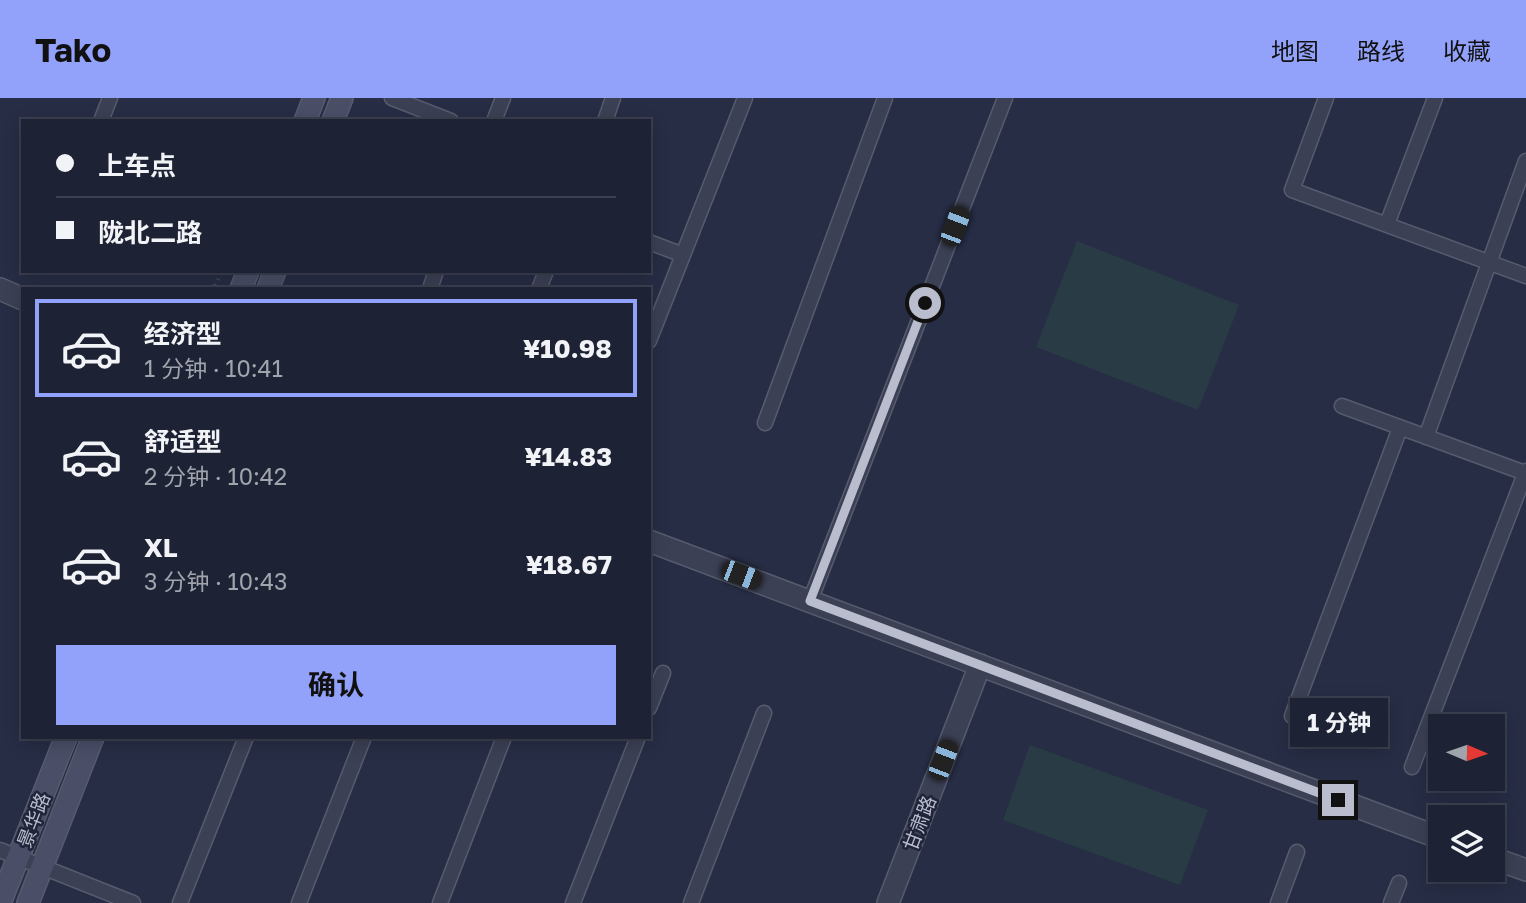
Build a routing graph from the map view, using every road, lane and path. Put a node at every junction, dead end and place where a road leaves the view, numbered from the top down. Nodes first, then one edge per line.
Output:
1 (110, 98) edge
2 (314, 98) edge
3 (342, 98) edge
4 (392, 98) edge
5 (503, 98) edge
6 (613, 98) edge
7 (745, 98) edge
8 (885, 98) edge
9 (1005, 98) edge
10 (1326, 98) edge
11 (1435, 98) edge
12 (102, 119) edge
13 (307, 119) edge
14 (334, 119) edge
15 (446, 119) edge
16 (495, 119) edge
17 (605, 119) edge
18 (1526, 161) edge
19 (1387, 224) junction
20 (651, 243) edge
21 (683, 255) junction
22 (1489, 262) junction
23 (1526, 276) edge
24 (0, 289) edge
25 (21, 298) edge
26 (651, 336) edge
27 (1342, 407) dead end
28 (765, 423) dead end
29 (1400, 428) junction
30 (1426, 437) junction
31 (1526, 472) edge
32 (651, 542) edge
33 (810, 601) junction
34 (980, 665) junction
35 (663, 673) dead end
36 (651, 703) edge
37 (764, 713) dead end
38 (1292, 716) dead end
39 (65, 739) edge
40 (92, 739) edge
41 (245, 739) edge
42 (363, 739) edge
43 (503, 739) edge
44 (637, 739) edge
45 (1412, 766) dead end
46 (1428, 833) edge
47 (1297, 852) dead end
48 (9, 854) edge
49 (1505, 862) edge
50 (41, 868) junction
51 (1526, 870) edge
52 (1399, 883) dead end
53 (0, 903) edge
54 (28, 903) edge
55 (133, 903) edge
56 (180, 903) edge
57 (299, 903) edge
58 (440, 903) edge
59 (573, 903) edge
60 (691, 903) edge
61 (888, 903) edge
62 (1278, 903) edge
63 (1391, 903) edge

1 - 12 lane
2 - 13 main road
3 - 14 main road
4 - 15 lane
5 - 16 lane
6 - 17 lane
7 - 21 lane
8 - 28 lane
9 - 33 lane
10 - 19 lane
11 - 19 lane
18 - 22 lane
19 - 22 lane
20 - 21 lane
21 - 26 lane
22 - 23 lane
22 - 30 lane
24 - 25 street
27 - 29 lane
29 - 30 lane
29 - 38 lane
30 - 31 lane
31 - 45 lane
32 - 33 street
33 - 34 street
34 - 46 street
34 - 61 street, 甘肃路
35 - 36 lane
37 - 60 lane
39 - 48 main road, 景华路
40 - 50 main road, 景华路
41 - 56 lane
42 - 57 lane
43 - 58 lane
44 - 59 lane
47 - 62 lane
48 - 50 lane
48 - 53 main road, 景华路
49 - 51 street
50 - 54 main road, 景华路
50 - 55 lane
52 - 63 lane

